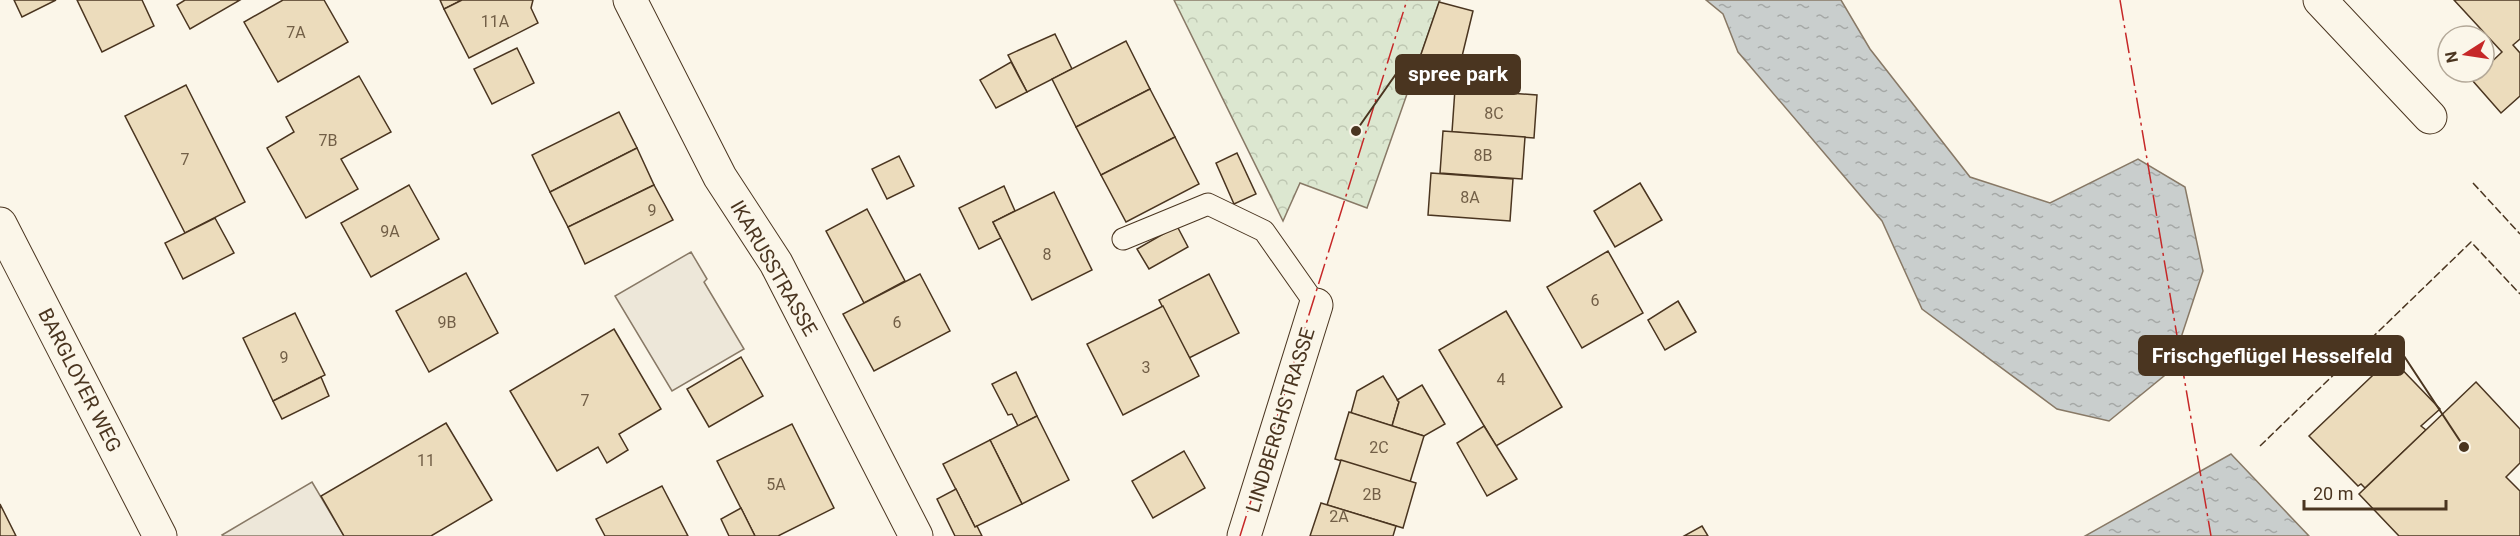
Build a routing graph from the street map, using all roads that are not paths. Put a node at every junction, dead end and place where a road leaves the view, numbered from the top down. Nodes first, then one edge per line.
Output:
1 (630, 0) edge
2 (2320, 0) edge
3 (2430, 117) dead end
4 (0, 225) edge
5 (1123, 239) dead end
6 (1316, 305) joint
7 (160, 536) edge
8 (916, 536) edge
9 (1244, 536) edge

1 - 8 street, IKARUSSTRASSE
2 - 3 street
4 - 7 street, BARGLOYER WEG
5 - 6 lane
6 - 9 street, LINDBERGHSTRASSE

